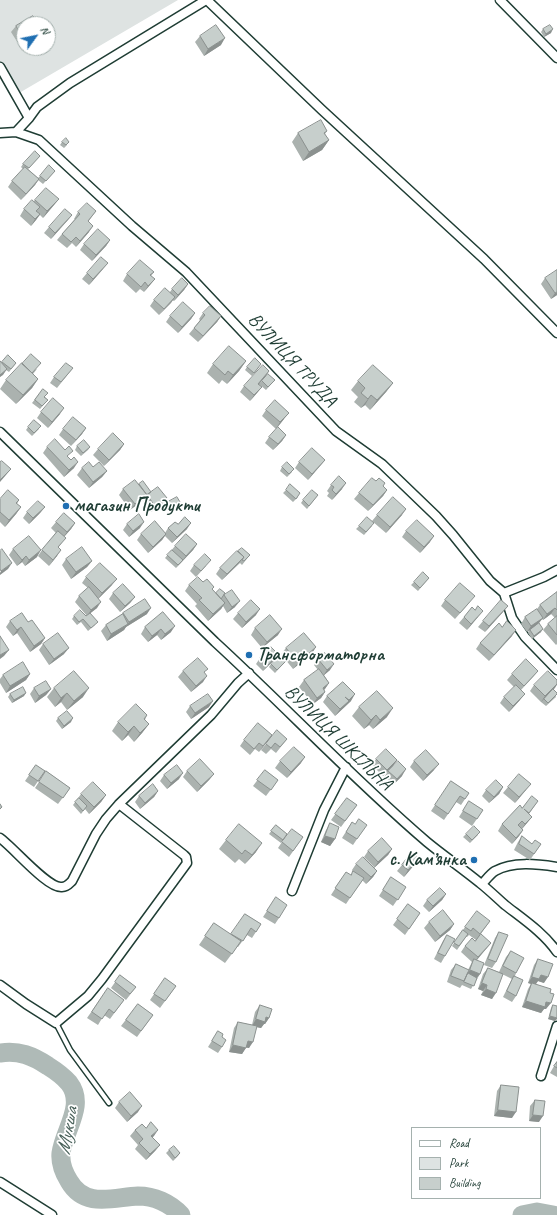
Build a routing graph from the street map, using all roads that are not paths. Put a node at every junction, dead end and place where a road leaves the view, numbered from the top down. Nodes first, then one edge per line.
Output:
1 (206, 0) edge
2 (500, 0) edge
3 (557, 58) edge
4 (0, 67) edge
5 (29, 118) junction
6 (16, 132) junction
7 (0, 133) edge
8 (557, 333) edge
9 (0, 432) edge
10 (557, 570) edge
11 (504, 593) junction
12 (557, 670) edge
13 (249, 673) junction
14 (346, 767) junction
15 (119, 804) junction
16 (0, 838) edge
17 (557, 867) edge
18 (482, 884) junction
19 (292, 891) dead end
20 (557, 952) edge
21 (0, 985) edge
22 (56, 1023) junction
23 (557, 1026) edge
24 (541, 1076) dead end
25 (109, 1103) dead end
26 (0, 1182) edge
27 (52, 1215) edge

1 - 5 street
1 - 8 street
2 - 3 street
4 - 5 street
5 - 6 street
6 - 7 street, ВУЛИЦЯ ТРУДА
6 - 11 street, ВУЛИЦЯ ТРУДА
9 - 13 street, ВУЛИЦЯ ШКІЛЬНА
10 - 11 street
11 - 12 street
13 - 14 street, ВУЛИЦЯ ШКІЛЬНА
13 - 15 street
14 - 18 street, ВУЛИЦЯ ШКІЛЬНА
14 - 19 street
15 - 16 street
15 - 22 street
17 - 18 street
18 - 20 street, ВУЛИЦЯ ШКІЛЬНА
21 - 22 street
22 - 25 lane
23 - 24 street
26 - 27 street

